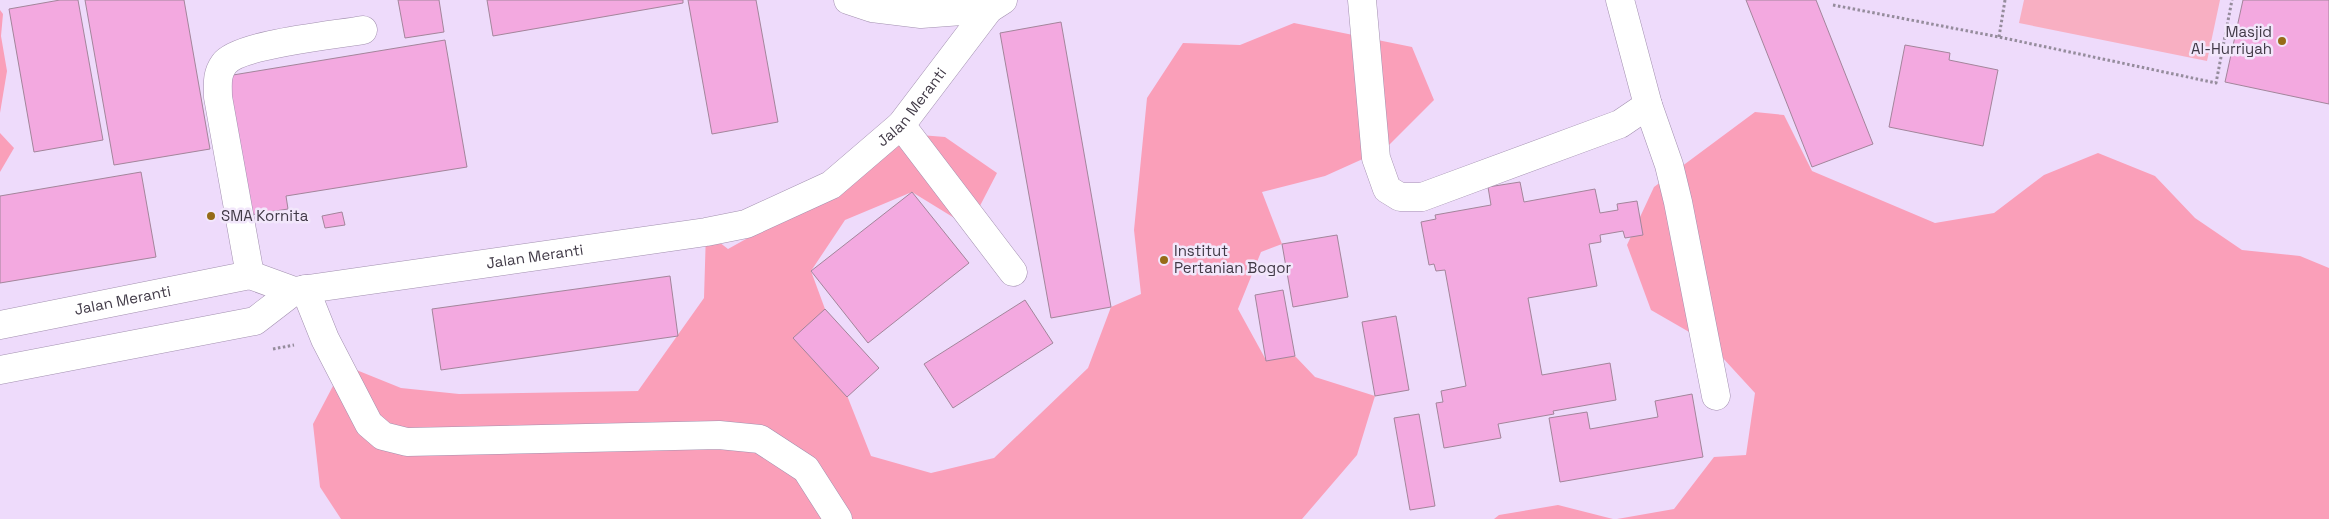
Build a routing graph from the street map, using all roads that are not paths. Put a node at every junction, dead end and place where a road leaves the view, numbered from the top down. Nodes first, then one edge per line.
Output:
1 (848, 0) edge
2 (1362, 0) edge
3 (1620, 0) edge
4 (996, 4) edge
5 (363, 30) dead end
6 (1648, 105) junction
7 (901, 125) junction
8 (1013, 272) dead end
9 (250, 276) junction
10 (299, 290) junction
11 (0, 325) edge
12 (0, 370) edge
13 (1716, 396) dead end
14 (838, 519) edge

1 - 4 lane
2 - 6 lane
3 - 6 lane
4 - 7 lane, Jalan Meranti
5 - 9 lane
6 - 13 lane
7 - 8 lane
7 - 10 lane, Jalan Meranti
9 - 10 lane, Jalan Meranti
9 - 11 lane, Jalan Meranti
10 - 12 lane
10 - 14 lane

